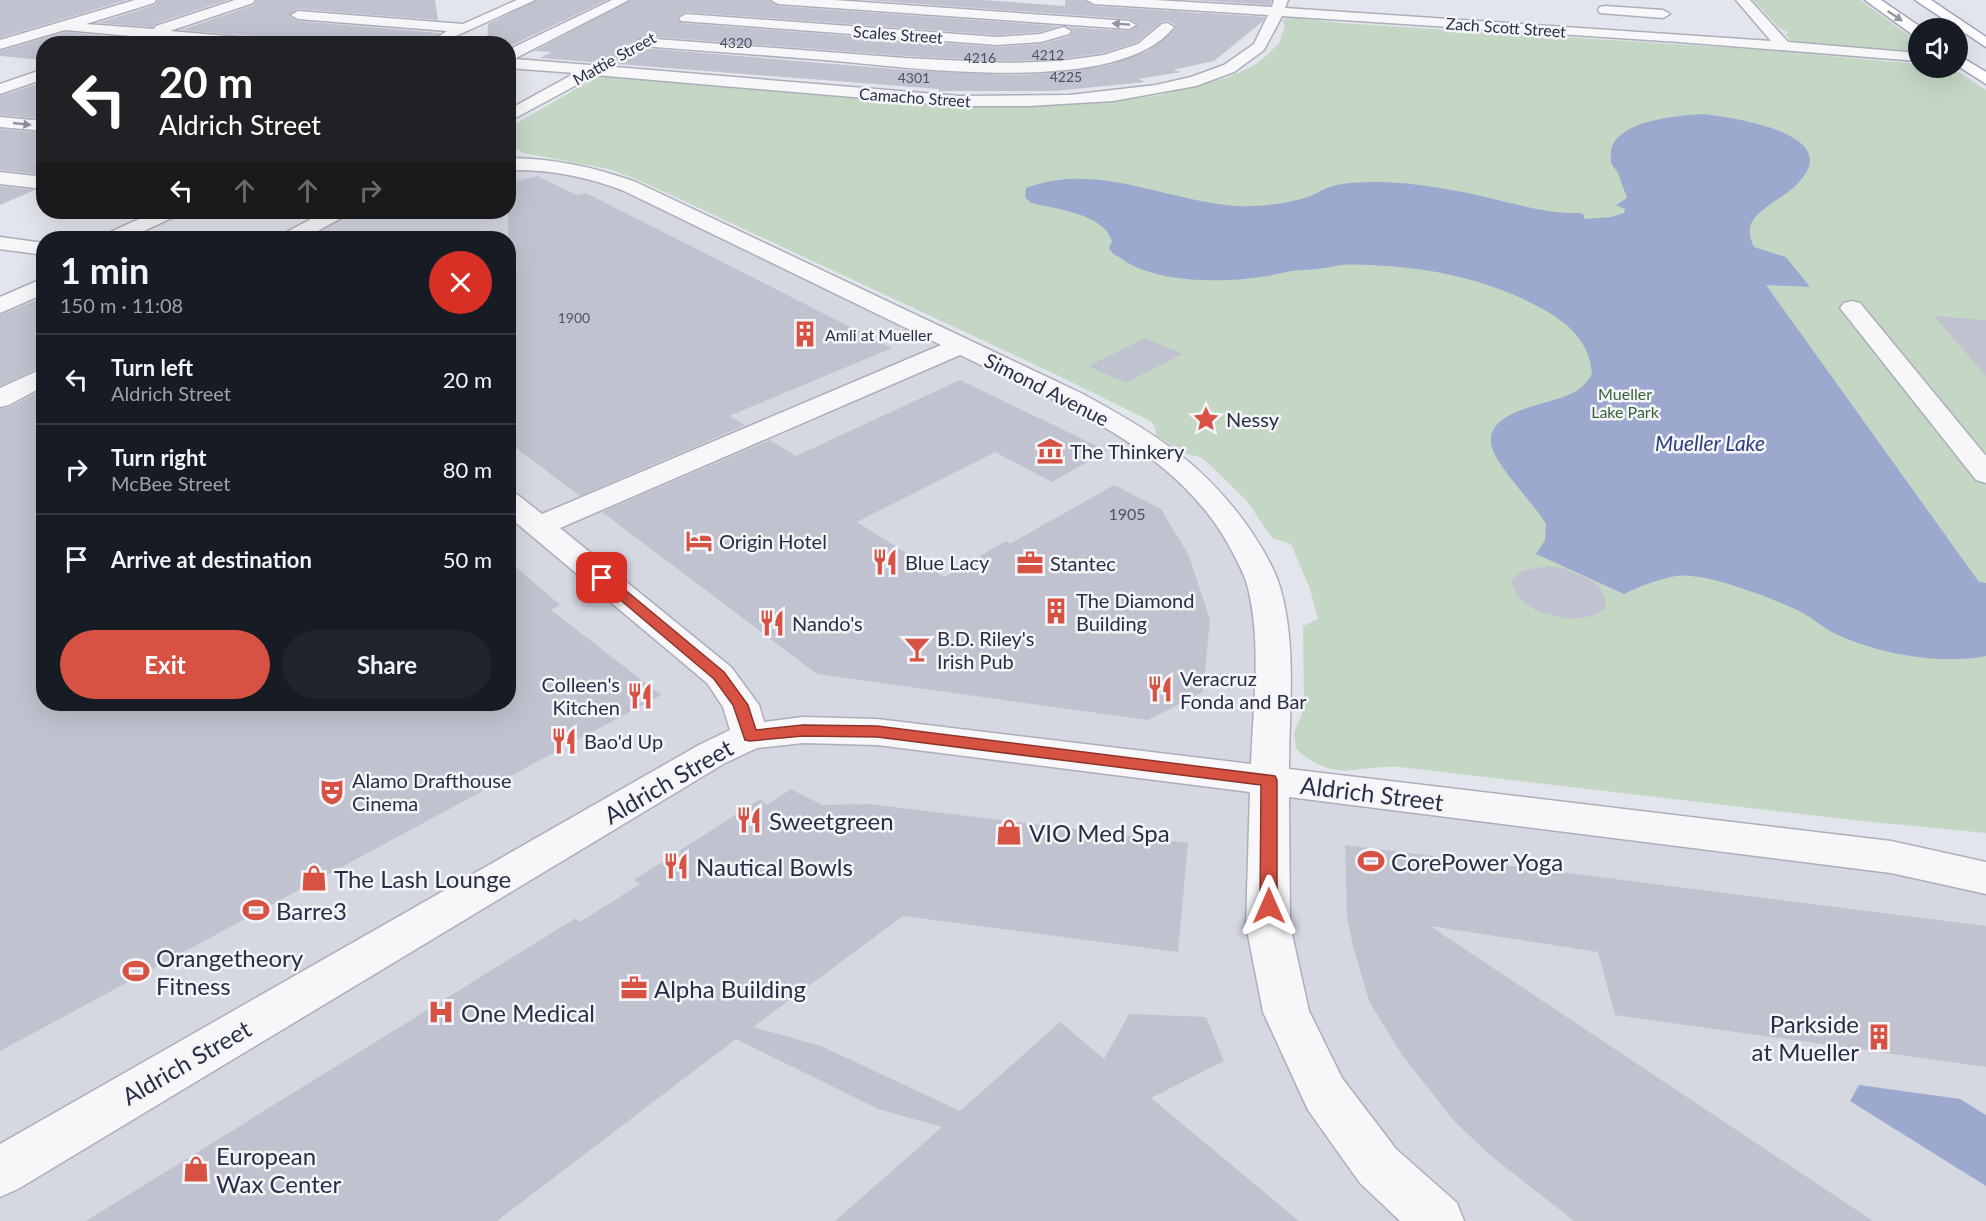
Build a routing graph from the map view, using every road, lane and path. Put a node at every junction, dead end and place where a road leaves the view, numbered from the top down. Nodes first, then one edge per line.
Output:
1 (101, 0) edge
2 (149, 0) edge
3 (248, 0) edge
4 (528, 0) edge
5 (622, 0) edge
6 (778, 0) edge
7 (1094, 0) edge
8 (1653, 0) edge
9 (1743, 0) edge
10 (1872, 0) edge
11 (1922, 0) edge
12 (329, 4) dead end
13 (713, 4) dead end
14 (1279, 6) edge
15 (1593, 9) dead end
16 (1663, 14) junction
17 (686, 18) junction
18 (1076, 21) junction
19 (1908, 25) edge
20 (66, 26) junction
21 (1167, 27) junction
22 (465, 28) junction
23 (1183, 28) dead end
24 (260, 29) dead end
25 (0, 31) edge
26 (156, 33) junction
27 (1246, 33) dead end
28 (1267, 34) junction
29 (153, 36) edge
30 (188, 36) edge
31 (241, 36) edge
32 (447, 36) edge
33 (1678, 38) junction
34 (1986, 43) edge
35 (0, 45) edge
36 (1784, 47) junction
37 (516, 52) edge
38 (1986, 55) edge
39 (1908, 56) edge
40 (1968, 58) edge
41 (612, 59) dead end
42 (1968, 61) edge
43 (1986, 63) edge
44 (516, 64) edge
45 (1968, 67) edge
46 (592, 70) junction
47 (36, 77) edge
48 (1986, 79) edge
49 (0, 89) edge
50 (0, 97) edge
51 (22, 99) dead end
52 (516, 113) edge
53 (0, 122) edge
54 (36, 125) edge
55 (516, 154) edge
56 (538, 163) junction
57 (516, 164) edge
58 (0, 178) edge
59 (36, 182) edge
60 (154, 219) edge
61 (325, 219) edge
62 (128, 231) edge
63 (303, 231) edge
64 (0, 243) edge
65 (36, 248) edge
66 (36, 289) edge
67 (0, 306) edge
68 (1852, 308) dead end
69 (960, 346) junction
70 (36, 379) edge
71 (0, 399) edge
72 (1954, 435) junction
73 (1986, 438) edge
74 (1986, 474) edge
75 (516, 507) edge
76 (540, 526) junction
77 (750, 736) junction
78 (1269, 780) junction
79 (1986, 854) edge
80 (1891, 857) junction
81 (1986, 878) edge
82 (0, 1172) edge
83 (1438, 1221) edge

1 - 25 street
2 - 20 street
3 - 26 street
4 - 22 street
5 - 37 street
6 - 18 street
7 - 14 street, Zach Scott Street
7 - 18 street, Scales Street
8 - 16 street
9 - 36 street
10 -> 19 main road
11 - 34 main road
12 - 22 street
13 - 17 street, Mattie Street
14 - 28 street, Camacho Street
14 - 33 street, Zach Scott Street
15 - 16 street
16 - 33 street
17 - 18 street, Scales Street
17 - 21 street, Mattie Street
21 -> 18 street
20 - 26 street
20 - 35 street
21 - 23 street
22 - 32 street
24 - 31 street
26 - 29 street
26 - 30 street
27 - 28 street
28 - 46 street, Camacho Street
33 - 36 street, Zach Scott Street
36 - 39 street, Zach Scott Street
38 - 40 main road
41 - 46 street, Mattie Street
42 - 43 main road
44 - 46 street, Camacho Street
45 - 48 main road
46 - 52 street, Mattie Street
47 - 49 street
50 - 51 street
53 -> 54 street
55 - 56 street, Simond Avenue
56 - 57 street, Simond Avenue
56 - 69 street, Simond Avenue
58 - 59 street
60 - 62 street
61 - 63 street
64 - 65 street
66 - 67 street
68 - 72 street
69 - 76 street
69 - 78 street, Simond Avenue
70 - 71 street
72 - 73 street
72 - 74 street
75 - 76 street
76 - 77 street
77 - 78 street, Aldrich Street
77 - 82 street, Aldrich Street
78 - 80 street, Aldrich Street
78 - 83 street, Simond Avenue
79 - 80 street, Aldrich Street
80 - 81 street, Aldrich Street

